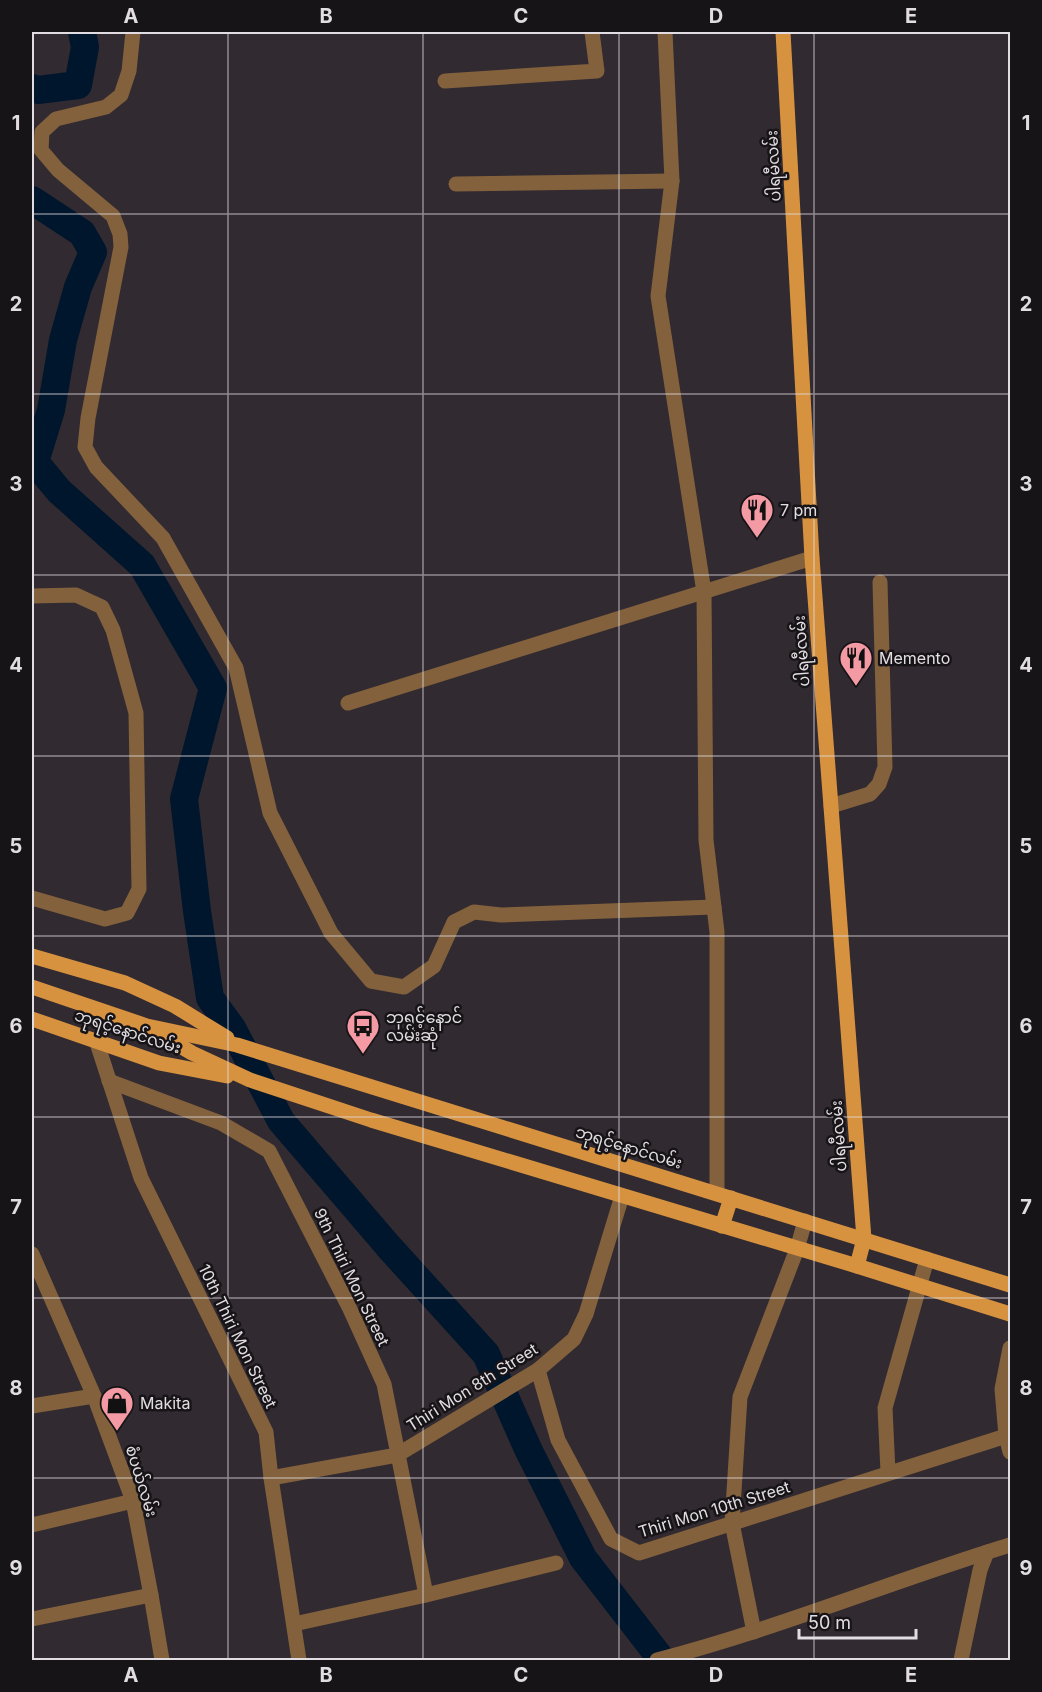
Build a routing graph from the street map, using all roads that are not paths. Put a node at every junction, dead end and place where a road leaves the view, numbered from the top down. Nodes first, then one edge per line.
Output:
1 (133, 32) edge
2 (592, 32) edge
3 (665, 32) edge
4 (783, 32) edge
5 (445, 81) dead end
6 (672, 181) junction
7 (456, 184) dead end
8 (812, 558) junction
9 (880, 582) dead end
10 (704, 592) junction
11 (32, 596) edge
12 (348, 703) dead end
13 (831, 806) junction
14 (32, 898) edge
15 (714, 907) junction
16 (32, 956) edge
17 (32, 987) edge
18 (32, 1018) edge
19 (147, 1026) junction
20 (96, 1040) junction
21 (237, 1045) junction
22 (250, 1080) junction
23 (110, 1081) junction
24 (724, 1195) junction
25 (622, 1196) junction
26 (805, 1221) junction
27 (722, 1226) junction
28 (864, 1239) junction
29 (797, 1249) junction
30 (927, 1259) junction
31 (34, 1264) edge
32 (857, 1266) junction
33 (1011, 1285) edge
34 (920, 1286) junction
35 (1011, 1314) edge
36 (1011, 1348) edge
37 (538, 1370) junction
38 (94, 1395) junction
39 (32, 1406) edge
40 (1005, 1436) junction
41 (1011, 1452) edge
42 (397, 1455) junction
43 (888, 1472) junction
44 (271, 1478) junction
45 (133, 1501) junction
46 (732, 1523) junction
47 (32, 1525) edge
48 (1011, 1545) edge
49 (987, 1552) junction
50 (556, 1563) dead end
51 (151, 1594) junction
52 (426, 1595) junction
53 (32, 1619) edge
54 (294, 1624) junction
55 (753, 1632) junction
56 (162, 1660) edge
57 (299, 1660) edge
58 (657, 1660) edge
59 (961, 1660) edge

1 - 15 street
2 - 5 street
3 - 6 street
4 - 8 main road, ပါရမီလမ်း
6 - 7 street
6 - 10 street
8 - 10 street
8 - 13 main road, ပါရမီလမ်း
9 - 13 street
10 - 12 street
10 - 15 street
11 - 14 street
13 - 28 main road, ပါရမီလမ်း
15 - 24 street
16 - 21 main road, ဘုရင့်နောင်လမ်း
17 - 19 main road, ဘုရင့်နောင်လမ်း
18 - 20 main road, ဘုရင့်နောင်လမ်း
19 - 21 main road, ဘုရင့်နောင်လမ်း
19 - 22 main road, ဘုရင့်နောင်လမ်း
20 - 22 main road, ဘုရင့်နောင်လမ်း
20 - 23 street, 10th Thiri Mon Street
21 - 24 main road, ဘုရင့်နောင်လမ်း
22 - 25 main road, ဘုရင့်နောင်လမ်း
23 - 42 street, 9th Thiri Mon Street
23 - 44 street, 10th Thiri Mon Street
24 - 26 main road, ဘုရင့်နောင်လမ်း
24 - 27 main road
25 - 27 main road, ဘုရင့်နောင်လမ်း
25 - 37 street, Thiri Mon 8th Street
26 - 28 main road, ဘုရင့်နောင်လမ်း
26 - 29 street
27 - 29 main road, ဘုရင့်နောင်လမ်း
28 - 30 main road, ဘုရင့်နောင်လမ်း
28 - 32 main road, ပါရမီလမ်း
29 - 32 main road, ဘုရင့်နောင်လမ်း
29 - 46 street
30 - 33 main road, ဘုရင့်နောင်လမ်း
30 - 34 street
31 - 38 street, စံပယ်လမ်း
32 - 34 main road, ဘုရင့်နောင်လမ်း
34 - 35 main road, ဘုရင့်နောင်လမ်း
34 - 43 street
36 - 40 street
37 - 42 street, Thiri Mon 8th Street
37 - 46 street, Thiri Mon 10th Street
38 - 39 street
38 - 45 street, စံပယ်လမ်း
40 - 41 street
40 - 43 street, Thiri Mon 10th Street
42 - 44 street, Thiri Mon 8th Street
42 - 52 street, 9th Thiri Mon Street
43 - 46 street, Thiri Mon 10th Street
44 - 54 street, 10th Thiri Mon Street
45 - 47 street
45 - 51 street, စံပယ်လမ်း
46 - 55 street
48 - 49 street
49 - 55 street
49 - 59 street
50 - 52 street
51 - 53 street
51 - 56 street, စံပယ်လမ်း
52 - 54 street
54 - 57 street, 10th Thiri Mon Street
55 - 58 street

